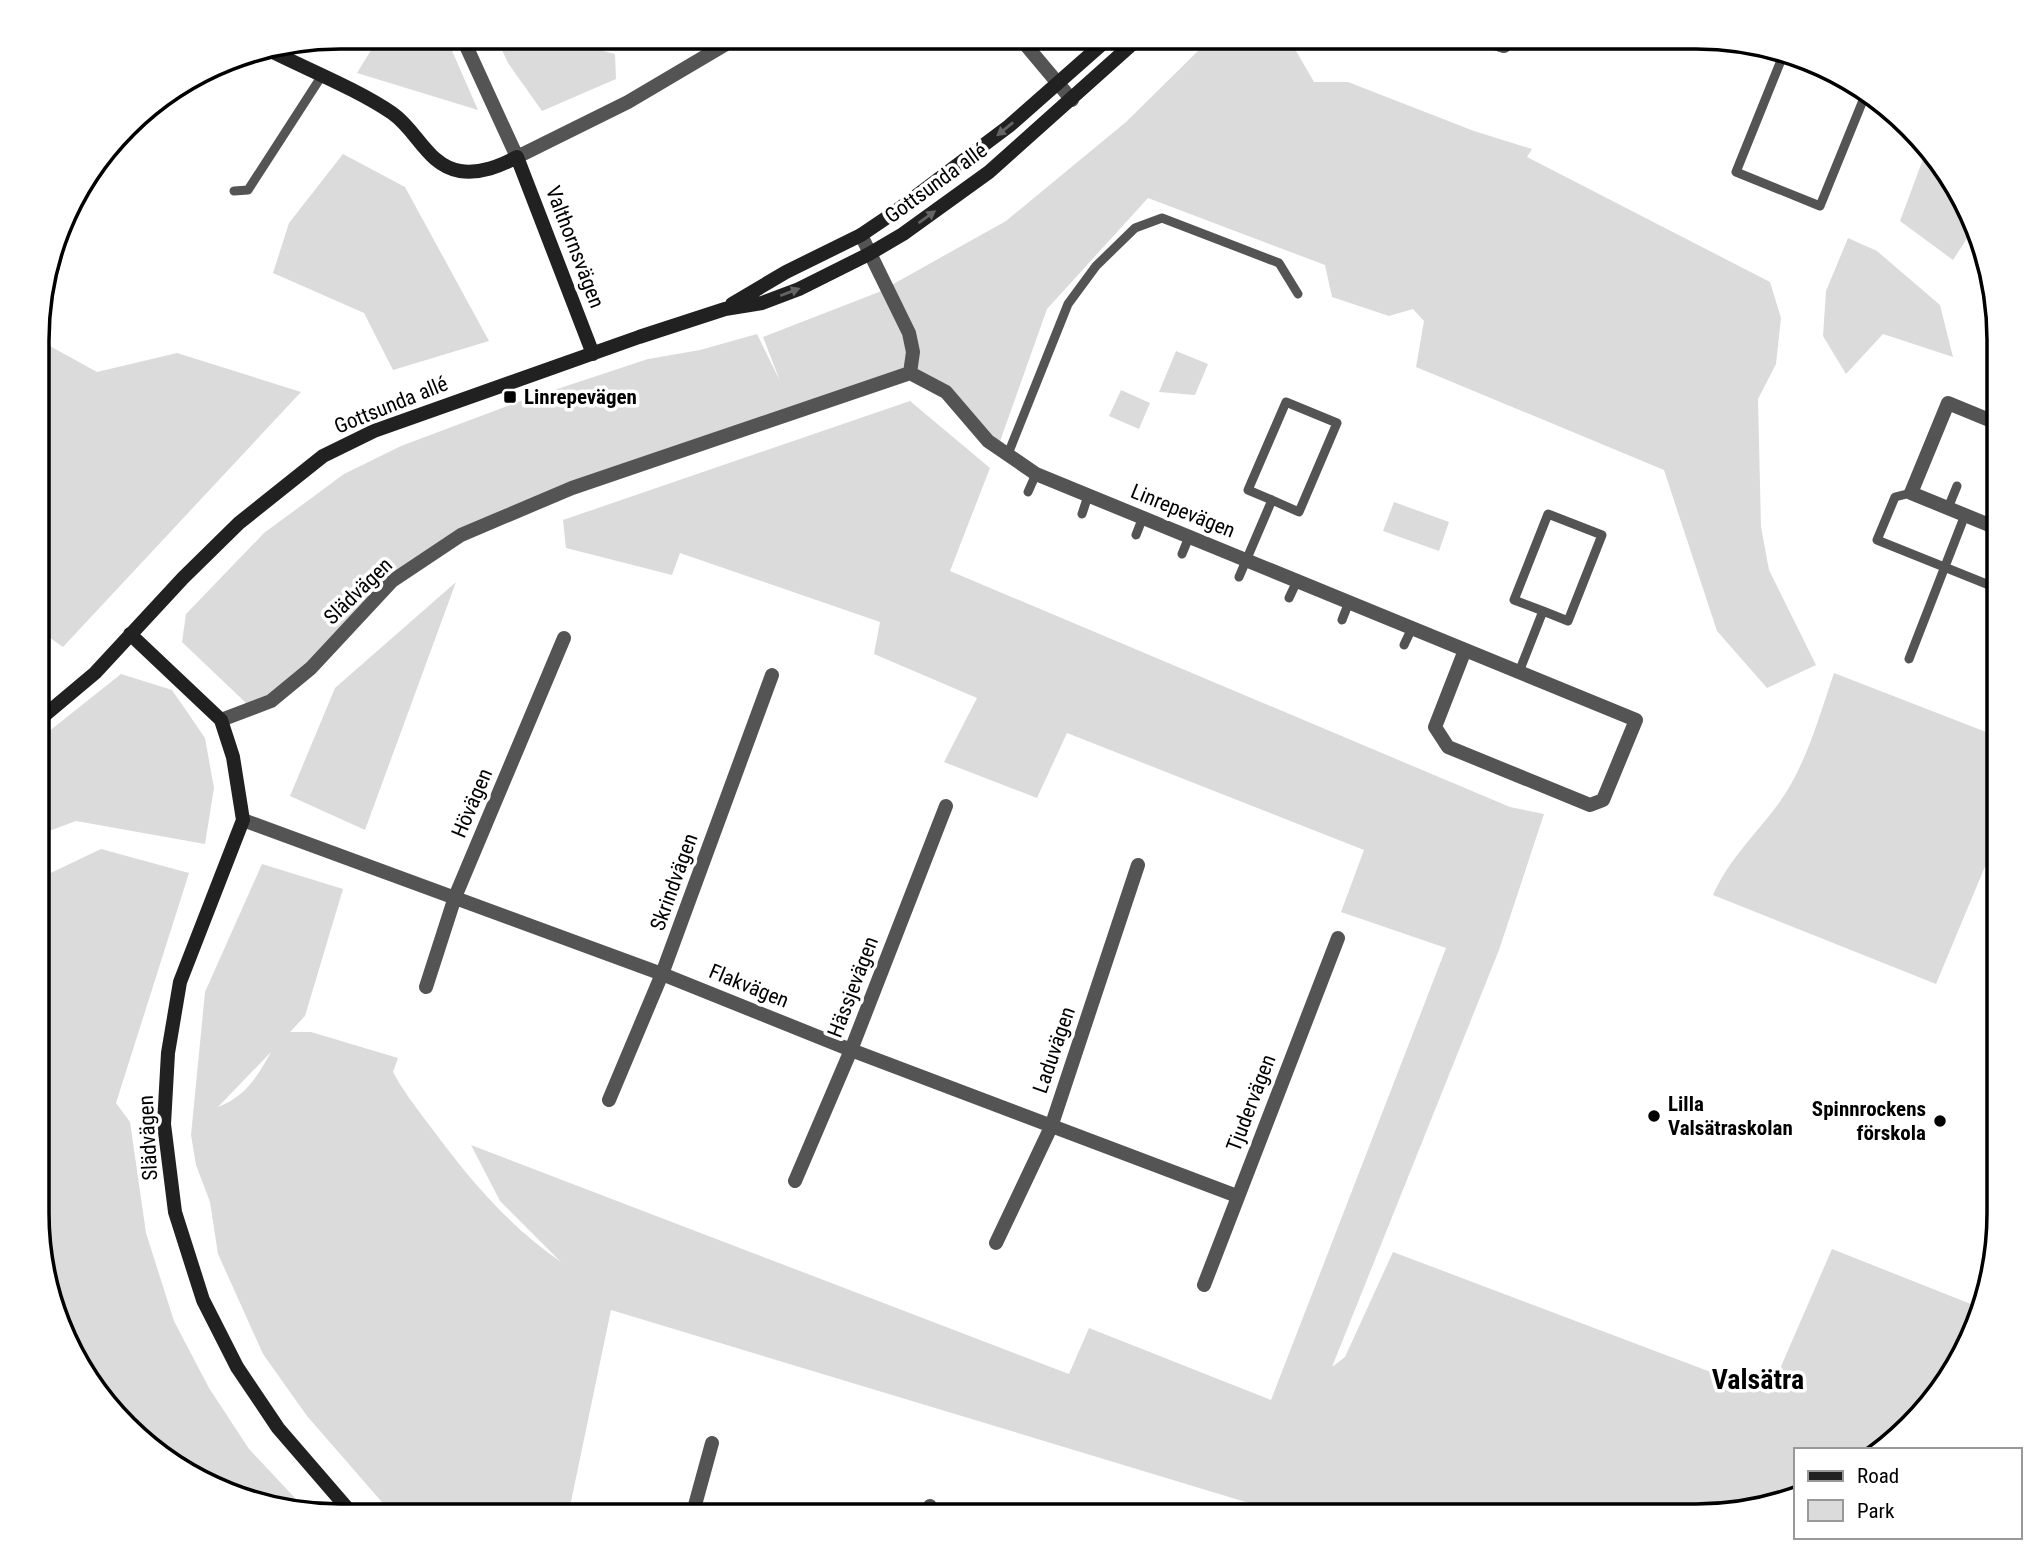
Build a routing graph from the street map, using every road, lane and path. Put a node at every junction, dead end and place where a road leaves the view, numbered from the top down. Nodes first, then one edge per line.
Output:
1 (468, 49) edge
2 (718, 49) edge
3 (1029, 49) edge
4 (1095, 49) edge
5 (1127, 49) edge
6 (280, 56) edge
7 (1781, 62) edge
8 (321, 76) junction
9 (1055, 82) junction
10 (1072, 100) junction
11 (1863, 101) edge
12 (517, 157) junction
13 (234, 191) dead end
14 (861, 235) junction
15 (869, 254) junction
16 (1298, 295) dead end
17 (724, 309) junction
18 (593, 354) junction
19 (910, 373) junction
20 (1987, 419) edge
21 (1008, 454) junction
22 (1036, 474) junction
23 (1956, 486) dead end
24 (1028, 492) dead end
25 (1911, 493) junction
26 (1087, 496) junction
27 (1272, 500) junction
28 (1948, 508) junction
29 (1082, 514) dead end
30 (1965, 515) junction
31 (1143, 517) junction
32 (1987, 522) edge
33 (1136, 535) dead end
34 (1189, 537) junction
35 (1182, 554) dead end
36 (1247, 560) junction
37 (1945, 568) junction
38 (1239, 577) dead end
39 (1297, 581) junction
40 (1987, 584) edge
41 (1289, 598) dead end
42 (1349, 602) junction
43 (1543, 611) junction
44 (1342, 620) dead end
45 (1412, 628) junction
46 (130, 634) junction
47 (564, 638) dead end
48 (1404, 645) dead end
49 (1465, 650) junction
50 (1909, 659) dead end
51 (1519, 672) junction
52 (772, 675) dead end
53 (49, 711) edge
54 (221, 720) junction
55 (946, 806) dead end
56 (243, 820) junction
57 (1138, 865) dead end
58 (454, 897) junction
59 (1338, 938) dead end
60 (662, 974) junction
61 (426, 987) dead end
62 (851, 1050) junction
63 (609, 1100) dead end
64 (1051, 1126) junction
65 (795, 1181) dead end
66 (1237, 1196) junction
67 (996, 1243) dead end
68 (1204, 1284) dead end
69 (712, 1443) dead end
70 (344, 1504) edge
71 (695, 1504) edge

1 - 12 street, Valthornsvägen
2 - 12 street
3 - 9 street
4 - 9 street, Gottsunda allé
5 - 10 street, Gottsunda allé
6 - 8 street
7 - 11 lane
8 - 12 street
8 - 13 lane
9 - 10 street
9 -> 14 street, Gottsunda allé
15 -> 10 street, Gottsunda allé
12 - 18 street, Valthornsvägen
14 - 15 street
14 - 17 street, Gottsunda allé
17 -> 15 street, Gottsunda allé
15 - 19 street
16 - 21 lane
17 - 18 street, Gottsunda allé
18 - 46 street, Gottsunda allé
19 - 21 street, Linrepevägen
19 - 54 street, Slädvägen
20 - 25 street
21 - 22 street, Linrepevägen
22 - 24 lane
22 - 26 street, Linrepevägen
23 - 28 lane
25 - 28 street
25 - 37 lane
26 - 29 lane
26 - 31 street, Linrepevägen
27 - 27 lane
27 - 36 lane
28 - 30 street
30 - 32 street
30 - 37 lane
31 - 33 lane
31 - 34 street, Linrepevägen
34 - 35 lane
34 - 36 street, Linrepevägen
36 - 38 lane
36 - 39 street, Linrepevägen
37 - 40 lane
37 - 50 lane
39 - 41 lane
39 - 42 street, Linrepevägen
42 - 44 lane
42 - 45 street, Linrepevägen
43 - 43 lane
43 - 51 lane
45 - 48 lane
45 - 49 street, Linrepevägen
46 - 53 street, Gottsunda allé
46 - 54 street
47 - 58 street, Hövägen
49 - 51 street, Linrepevägen
49 - 51 street, Linrepevägen
52 - 60 street, Skrindvägen
54 - 56 street
55 - 62 street, Hässjevägen
56 - 58 street, Flakvägen
56 - 70 street, Slädvägen
57 - 64 street, Laduvägen
58 - 60 street, Flakvägen
58 - 61 street, Hövägen
59 - 66 street, Tjudervägen
60 - 62 street, Flakvägen
60 - 63 street, Skrindvägen
62 - 64 street, Flakvägen
62 - 65 street, Hässjevägen
64 - 66 street, Flakvägen
64 - 67 street, Laduvägen
66 - 68 street, Tjudervägen
69 - 71 street

